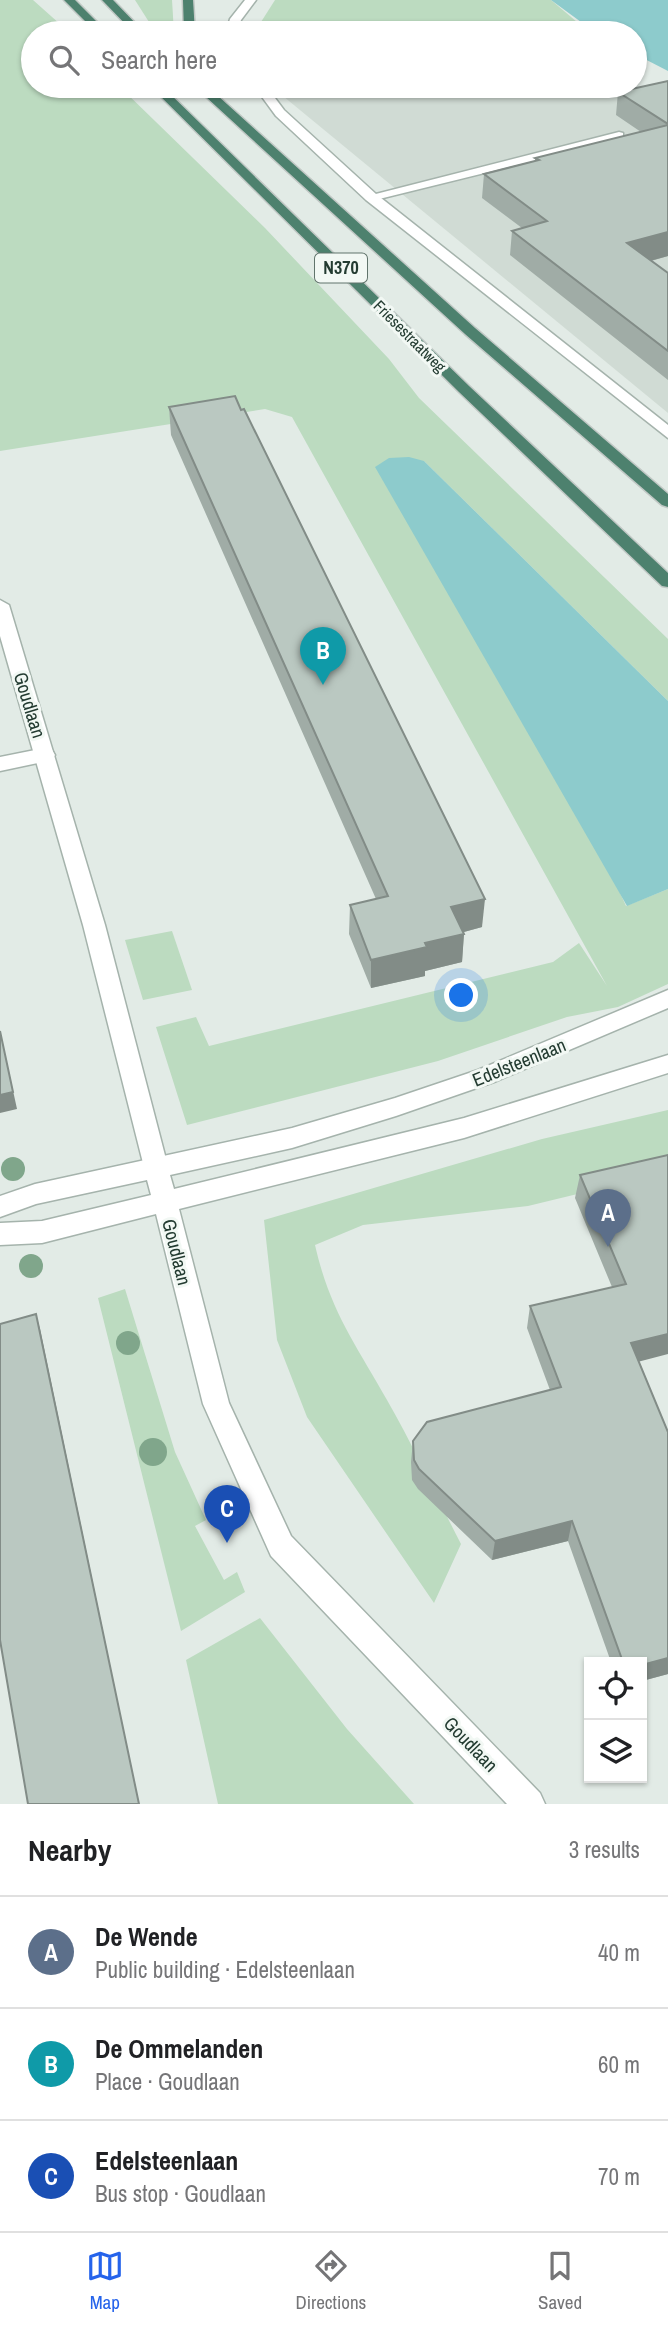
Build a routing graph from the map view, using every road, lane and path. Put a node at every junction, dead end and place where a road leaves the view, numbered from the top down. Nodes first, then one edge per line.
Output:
1 (107, 0) edge
2 (188, 0) edge
3 (251, 0) edge
4 (70, 2) edge
5 (90, 21) edge
6 (128, 21) edge
7 (189, 21) edge
8 (235, 21) edge
9 (168, 98) edge
10 (213, 98) edge
11 (269, 98) edge
12 (619, 136) edge
13 (371, 197) junction
14 (668, 433) edge
15 (668, 502) edge
16 (668, 582) edge
17 (0, 605) edge
18 (45, 755) junction
19 (0, 764) edge
20 (668, 999) edge
21 (668, 1064) edge
22 (156, 1167) junction
23 (164, 1201) junction
24 (0, 1207) edge
25 (0, 1234) edge
26 (529, 1804) edge

1 - 6 highway
2 - 7 highway
3 - 8 street
4 - 5 highway
9 - 16 highway, Friesestraatweg / N370
10 - 15 highway, N370
11 - 13 street
12 - 13 street
13 - 14 street
17 - 18 street, Goudlaan
18 - 19 street
18 - 22 street, Goudlaan
20 - 22 street, Edelsteenlaan
21 - 23 street
22 - 23 street, Goudlaan
22 - 24 street, Edelsteenlaan
23 - 25 street
23 - 26 street, Goudlaan

